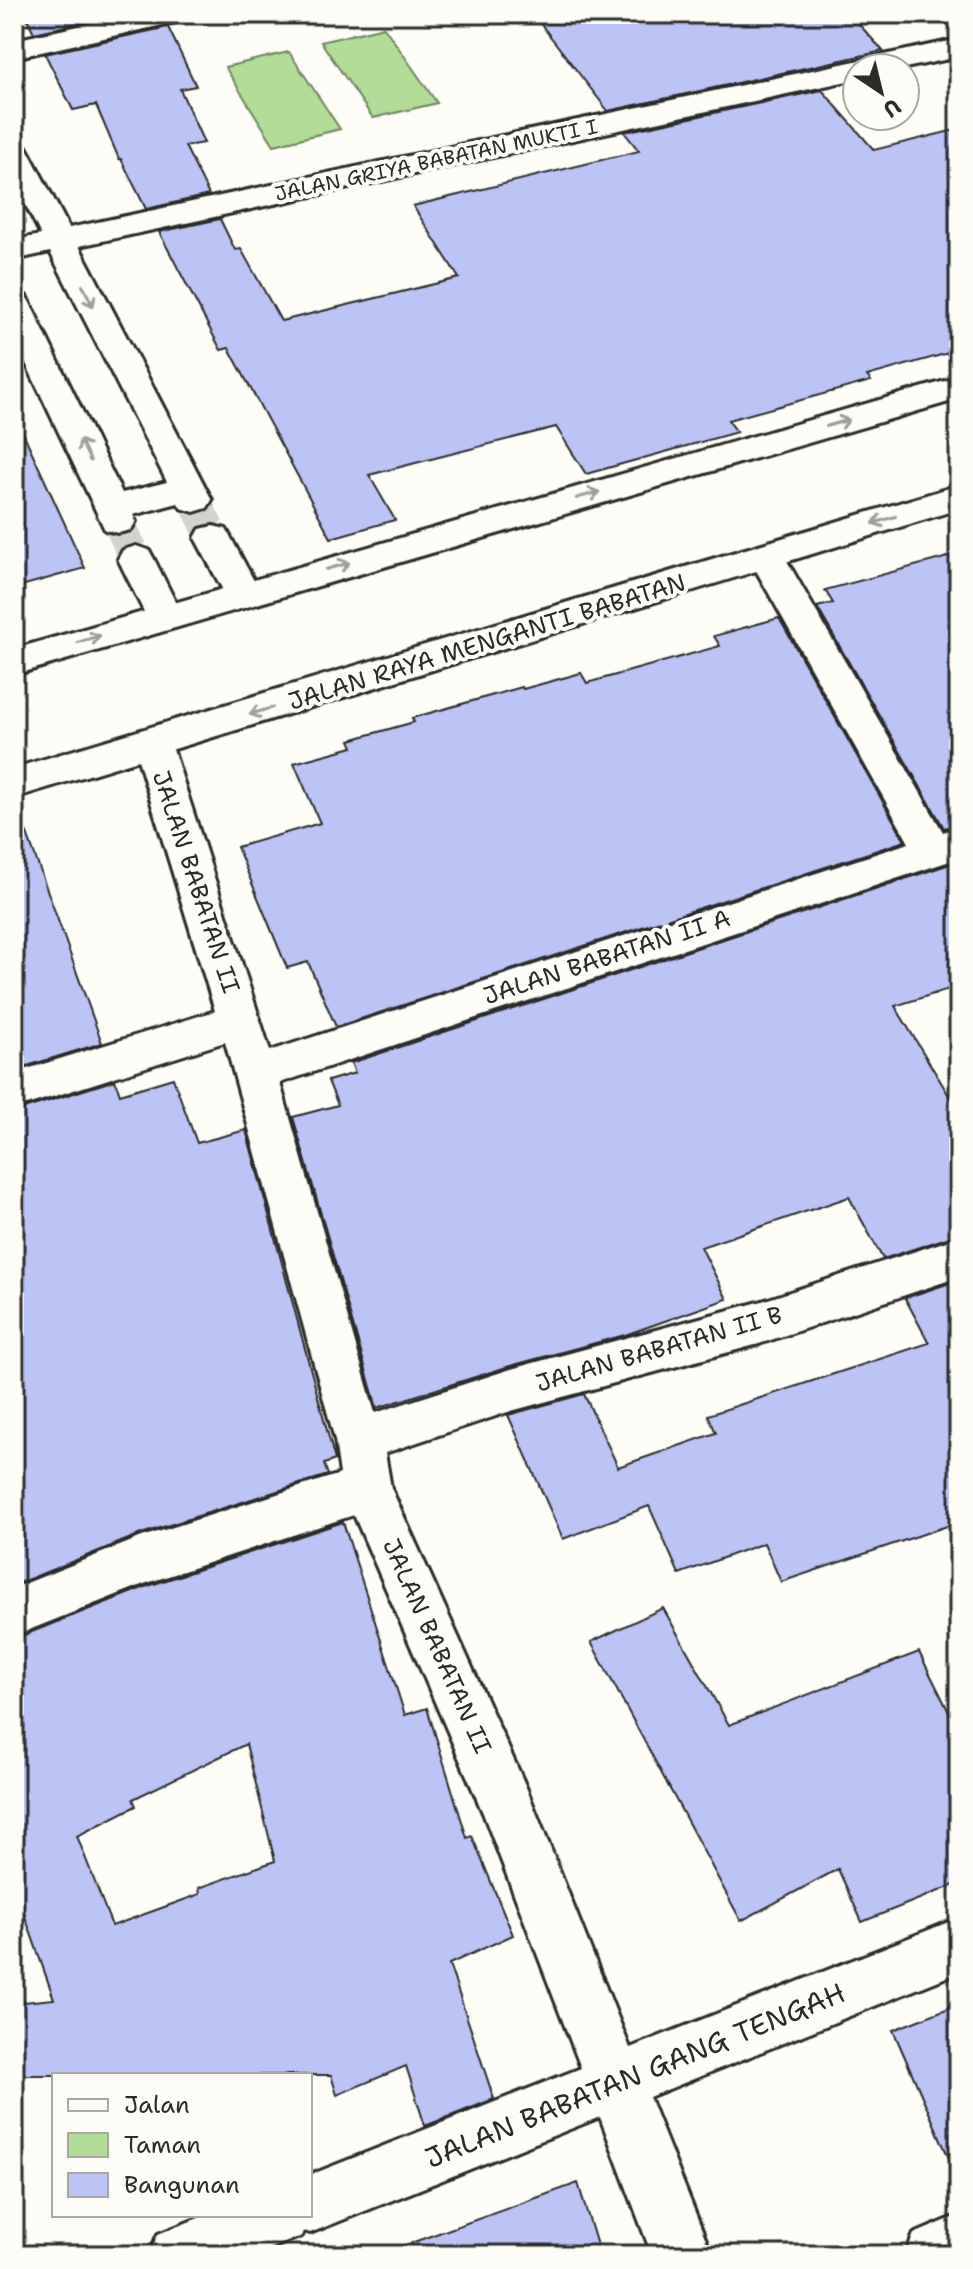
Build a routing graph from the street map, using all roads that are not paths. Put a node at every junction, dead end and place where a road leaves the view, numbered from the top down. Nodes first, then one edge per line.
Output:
1 (175, 14) edge
2 (959, 48) edge
3 (14, 49) edge
4 (921, 56) edge
5 (841, 73) edge
6 (14, 152) edge
7 (60, 240) junction
8 (14, 250) edge
9 (14, 303) edge
10 (959, 388) edge
11 (959, 497) edge
12 (213, 538) tunnel mouth
13 (766, 556) junction
14 (136, 559) tunnel mouth
15 (243, 594) junction
16 (164, 617) junction
17 (14, 662) edge
18 (152, 743) junction
19 (14, 783) edge
20 (946, 846) edge
21 (240, 1020) junction
22 (256, 1073) junction
23 (14, 1091) edge
24 (959, 1257) edge
25 (359, 1440) junction
26 (367, 1488) junction
27 (14, 1612) edge
28 (959, 1945) edge
29 (617, 2084) junction
30 (312, 2203) edge
31 (276, 2217) edge
32 (959, 2244) edge
33 (179, 2255) edge
34 (682, 2255) edge
35 (935, 2255) edge

1 - 3 street
2 - 4 street
5 - 7 street, JALAN GRIYA BABATAN MUKTI I
6 - 7 street
7 - 8 street, JALAN GRIYA BABATAN MUKTI I
7 -> 9 street
15 -> 10 street
11 -> 13 street, JALAN RAYA MENGANTI BABATAN
12 - 15 street
13 -> 18 street, JALAN RAYA MENGANTI BABATAN
13 - 20 street
14 - 16 street
15 - 16 street
17 -> 16 street
18 - 19 street, JALAN RAYA MENGANTI BABATAN
18 - 21 street, JALAN BABATAN II
20 - 22 street, JALAN BABATAN II A
21 - 22 street, JALAN BABATAN II
21 - 23 street, JALAN BABATAN II
22 - 25 street, JALAN BABATAN II
24 - 25 street, JALAN BABATAN II B
25 - 26 street, JALAN BABATAN II
26 - 27 street
26 - 29 street, JALAN BABATAN II
28 - 29 street, JALAN BABATAN GANG TENGAH
29 - 30 street, JALAN BABATAN GANG TENGAH
29 - 34 street, JALAN BABATAN II
31 - 33 street
32 - 35 street

